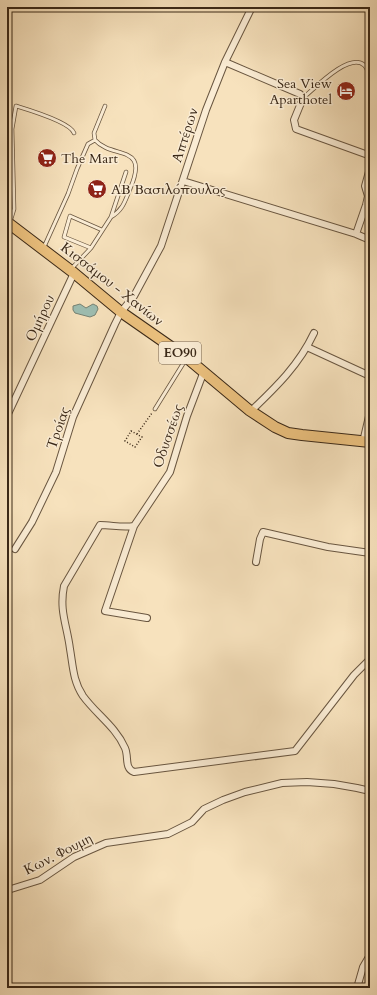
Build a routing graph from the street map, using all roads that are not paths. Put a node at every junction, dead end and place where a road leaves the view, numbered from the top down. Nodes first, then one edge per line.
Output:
1 (252, 7) edge
2 (226, 62) junction
3 (370, 80) edge
4 (303, 98) junction
5 (105, 106) dead end
6 (74, 133) dead end
7 (95, 140) junction
8 (370, 160) edge
9 (370, 168) edge
10 (126, 172) dead end
11 (183, 181) junction
12 (111, 217) junction
13 (8, 223) edge
14 (102, 230) junction
15 (356, 234) junction
16 (370, 240) edge
17 (91, 248) junction
18 (43, 249) junction
19 (72, 271) junction
20 (121, 312) junction
21 (314, 333) dead end
22 (307, 347) junction
23 (187, 358) junction
24 (204, 371) junction
25 (370, 376) edge
26 (155, 409) road end
27 (250, 411) junction
28 (370, 412) edge
29 (7, 416) edge
30 (366, 442) edge
31 (134, 526) junction
32 (15, 549) dead end
33 (370, 553) edge
34 (370, 560) edge
35 (256, 562) dead end
36 (370, 570) edge
37 (147, 618) dead end
38 (370, 659) edge
39 (370, 792) edge
40 (7, 888) edge
41 (370, 955) edge
42 (356, 988) edge

1 - 2 street, Απτέρων
2 - 4 street
2 - 11 street, Απτέρων
3 - 4 lane
4 - 8 street
5 - 7 lane
6 - 13 lane
7 - 12 lane
7 - 18 lane
9 - 15 street
10 - 12 lane
11 - 15 street
11 - 20 street, Απτέρων
12 - 14 lane
13 - 18 main road, Κισσάμου - Χανίων / ΕΟ90
14 - 17 lane
14 - 17 lane
15 - 16 street
17 - 19 lane
18 - 19 main road, Κισσάμου - Χανίων / ΕΟ90
19 - 20 main road, Κισσάμου - Χανίων / ΕΟ90
19 - 29 street, Ομήρου
20 - 23 main road, Κισσάμου - Χανίων / ΕΟ90
20 - 32 street, Τροίας
21 - 22 street
22 - 25 street
22 - 27 street
23 - 24 main road, Κισσάμου - Χανίων / ΕΟ90
23 - 26 lane
24 - 27 main road, Κισσάμου - Χανίων / ΕΟ90
24 - 31 street, Οδυσσέως
27 - 30 main road, Κισσάμου - Χανίων / ΕΟ90
28 - 30 street
31 - 37 street, Οδυσσέως
31 - 38 street
33 - 35 street
34 - 36 street
39 - 40 street, Κων. Φουμη
41 - 42 street

